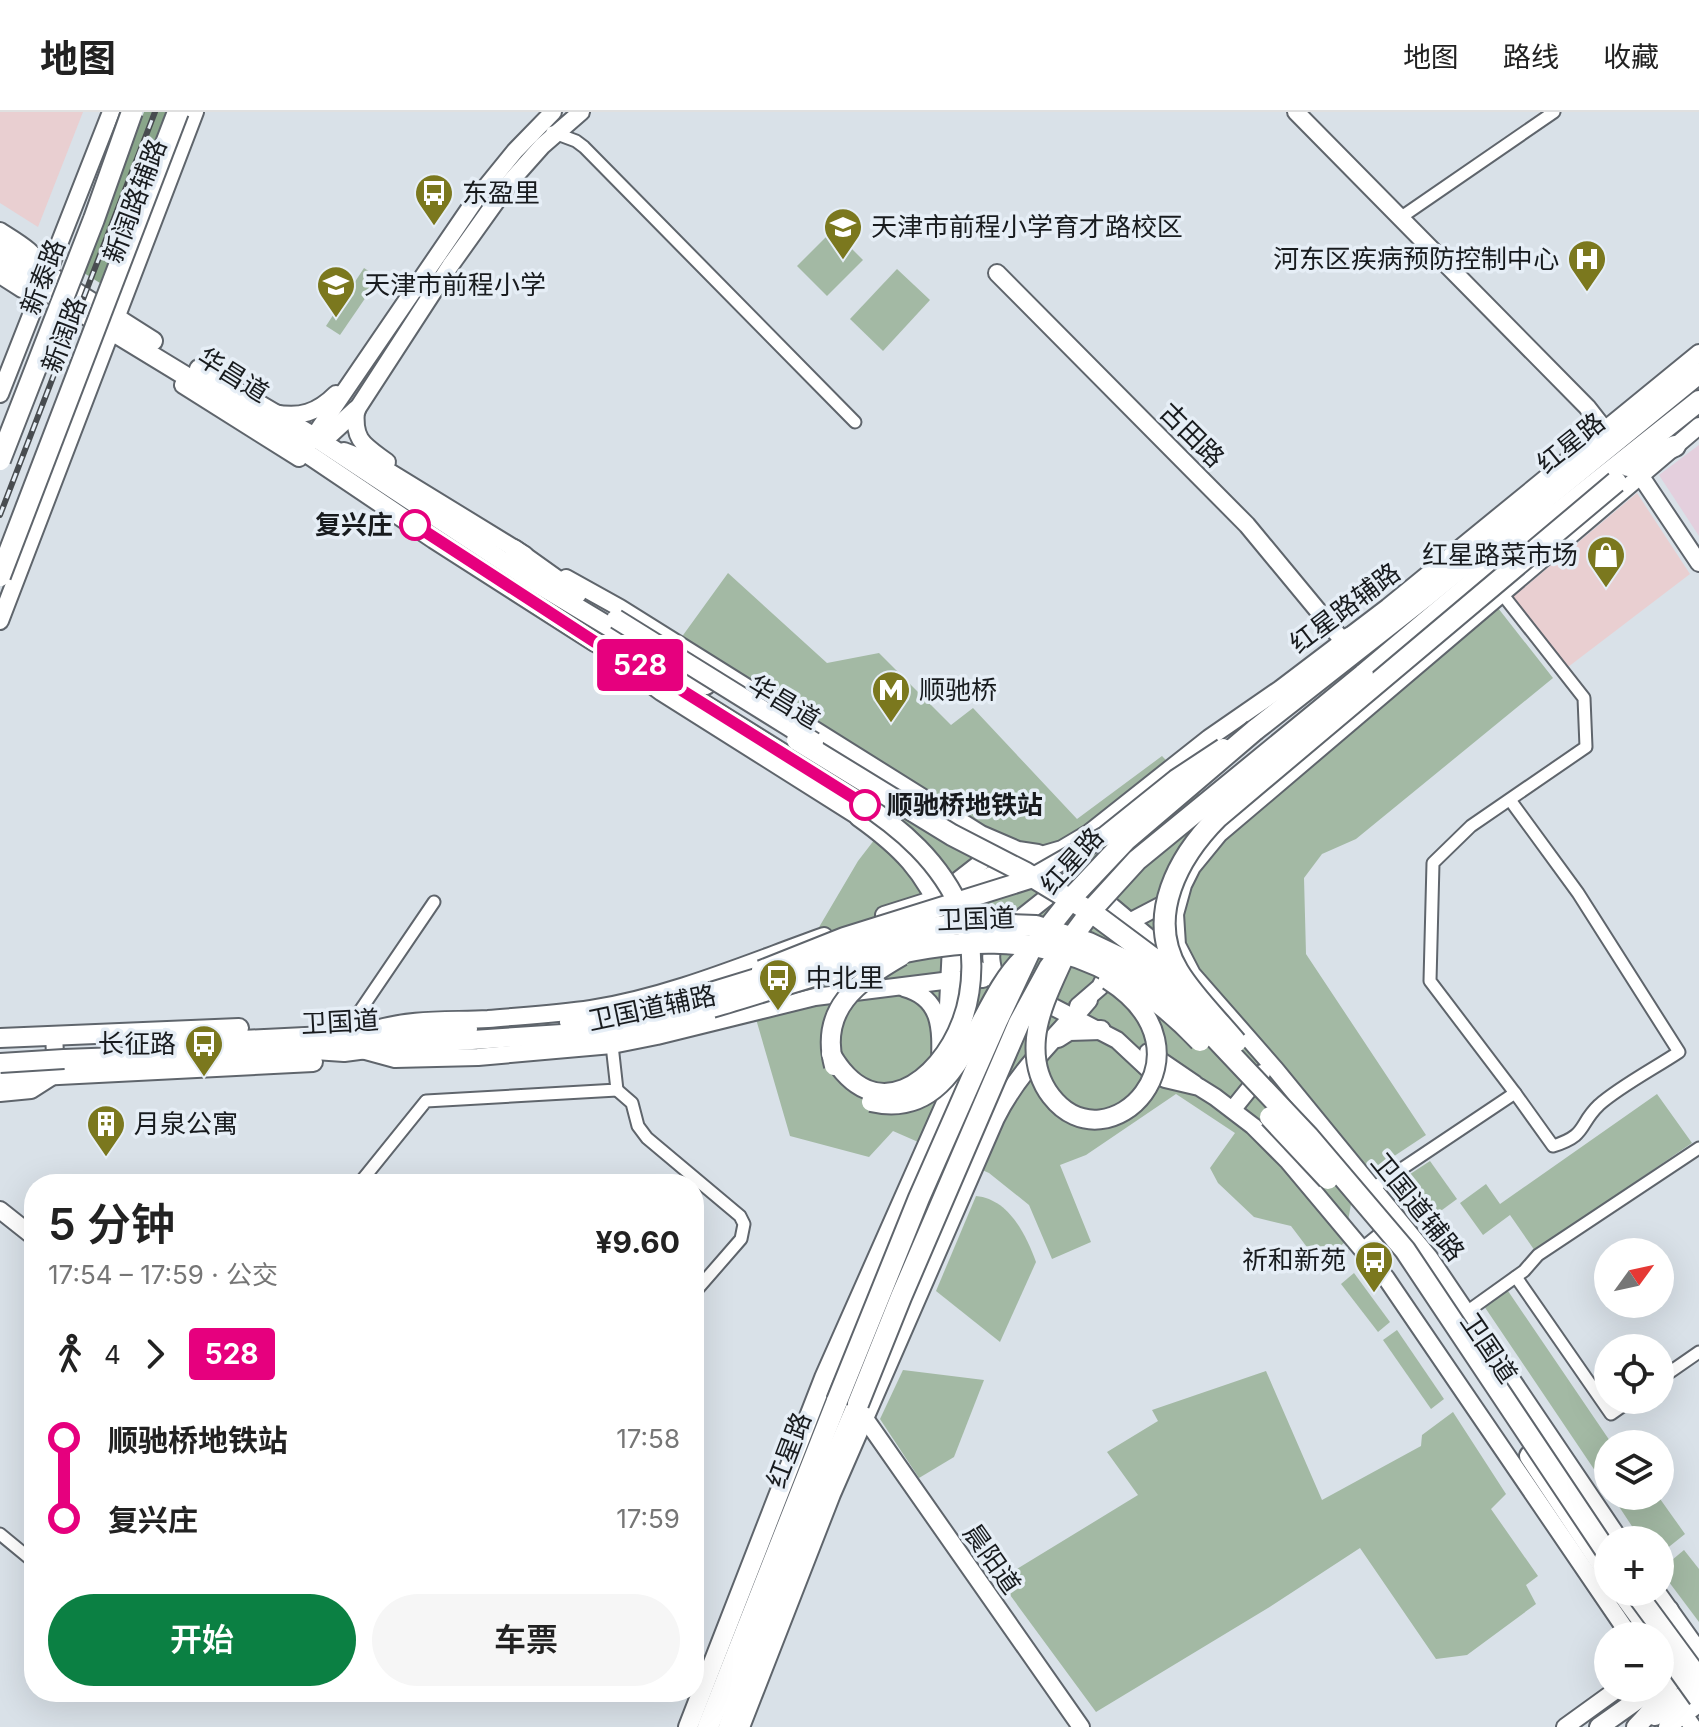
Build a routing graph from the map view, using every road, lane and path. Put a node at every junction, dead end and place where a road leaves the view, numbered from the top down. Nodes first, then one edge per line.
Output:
1 (111, 112) edge
2 (132, 112) edge
3 (178, 112) edge
4 (195, 112) edge
5 (553, 112) edge
6 (581, 112) edge
7 (1299, 112) edge
8 (1554, 112) edge
9 (536, 128) junction
10 (556, 134) junction
11 (1402, 216) junction
12 (0, 231) edge
13 (0, 244) edge
14 (0, 263) edge
15 (997, 273) dead end
16 (0, 275) edge
17 (43, 281) junction
18 (410, 298) junction
19 (114, 325) junction
20 (1699, 353) edge
21 (1699, 373) edge
22 (0, 394) edge
23 (1699, 401) edge
24 (356, 410) junction
25 (268, 412) junction
26 (855, 422) dead end
27 (1699, 426) edge
28 (1675, 446) joint
29 (316, 448) junction
30 (1625, 452) junction
31 (0, 460) edge
32 (1610, 478) junction
33 (430, 496) junction
34 (434, 539) junction
35 (514, 549) junction
36 (1699, 556) edge
37 (1699, 563) edge
38 (0, 576) edge
39 (1503, 595) junction
40 (0, 621) edge
41 (595, 642) junction
42 (1349, 646) junction
43 (1255, 730) junction
44 (797, 740) joint
45 (1142, 791) junction
46 (1510, 800) junction
47 (859, 817) joint
48 (1089, 833) junction
49 (1003, 845) junction
50 (1049, 853) junction
51 (1200, 855) junction
52 (1071, 866) junction
53 (1179, 896) junction
54 (936, 898) junction
55 (434, 902) dead end
56 (1175, 914) junction
57 (1133, 928) junction
58 (1076, 930) junction
59 (801, 944) junction
60 (952, 946) junction
61 (914, 949) junction
62 (1030, 951) junction
63 (1072, 957) junction
64 (1192, 974) junction
65 (996, 979) junction
66 (951, 980) junction
67 (903, 987) junction
68 (815, 997) junction
69 (711, 1000) junction
70 (1088, 1000) junction
71 (1204, 1005) junction
72 (1068, 1014) junction
73 (946, 1019) junction
74 (1109, 1035) junction
75 (0, 1038) edge
76 (352, 1040) junction
77 (1052, 1041) junction
78 (612, 1045) junction
79 (0, 1051) edge
80 (59, 1054) junction
81 (831, 1054) junction
82 (0, 1063) edge
83 (952, 1063) junction
84 (1270, 1063) junction
85 (0, 1078) edge
86 (617, 1090) junction
87 (0, 1093) edge
88 (1515, 1093) junction
89 (1233, 1109) junction
90 (933, 1127) junction
91 (1308, 1136) junction
92 (1699, 1148) edge
93 (918, 1160) junction
94 (367, 1174) edge
95 (690, 1174) edge
96 (966, 1183) junction
97 (704, 1186) edge
98 (1373, 1188) junction
99 (0, 1210) edge
100 (1401, 1220) junction
101 (24, 1229) edge
102 (1364, 1250) junction
103 (1516, 1277) junction
104 (704, 1282) edge
105 (1468, 1311) junction
106 (1699, 1352) edge
107 (1674, 1369) edge
108 (1518, 1386) junction
109 (1594, 1389) edge
110 (828, 1397) junction
111 (861, 1410) junction
112 (1477, 1413) junction
113 (817, 1424) junction
114 (854, 1440) junction
115 (826, 1453) junction
116 (1611, 1526) edge
117 (1594, 1533) edge
118 (0, 1534) edge
119 (24, 1554) edge
120 (1594, 1568) edge
121 (1594, 1569) edge
122 (1645, 1606) edge
123 (1666, 1606) edge
124 (1669, 1610) joint
125 (1685, 1648) edge
126 (1674, 1682) edge
127 (1699, 1682) edge
128 (704, 1689) edge
129 (1674, 1692) edge
130 (1674, 1695) edge
131 (1699, 1701) edge
132 (699, 1702) edge
133 (1600, 1702) edge
134 (1627, 1702) edge
135 (1647, 1702) edge
136 (1662, 1702) edge
137 (1669, 1702) edge
138 (1622, 1711) junction
139 (688, 1727) edge
140 (708, 1727) edge
141 (729, 1727) edge
142 (740, 1727) edge
143 (1078, 1727) edge
144 (1565, 1727) edge
145 (1599, 1727) edge
146 (1638, 1727) edge
147 (1667, 1727) edge

1 - 17 street
2 - 31 highway, 新泰路, bridge
3 - 38 highway, 新阔路, bridge
4 - 19 street, 新阔路辅路
5 - 9 street
6 - 10 street
7 - 11 street
8 - 11 street
9 - 10 street
9 - 18 street
10 - 24 street
10 - 26 street
11 - 30 street
12 - 17 street
13 - 17 main road, 华昌道
14 - 17 main road, 华昌道
15 - 42 street, 古田路
16 - 17 street
17 - 19 main road, 华昌道
17 - 22 street
18 - 25 street
18 - 29 street
19 - 25 main road, 华昌道
19 - 29 main road, 华昌道
19 - 29 street
19 - 40 street, 新阔路辅路
20 - 30 street, 红星路辅路
21 - 30 highway, 红星路
23 - 30 highway, 红星路
24 - 29 main road
24 - 33 street
25 - 29 main road, 华昌道
27 - 28 street
28 - 30 highway
29 - 33 street, 华昌道
29 - 34 main road, 华昌道
29 - 34 street
29 - 44 main road, 华昌道
30 - 32 highway
30 - 36 street
30 - 37 street
30 - 39 street, 红星路辅路
30 - 42 highway, 红星路
30 - 42 street, 红星路辅路
32 - 58 highway, 红星路, bridge
32 - 71 highway, bridge
33 - 35 street, 华昌道
34 - 41 main road, 华昌道
35 - 49 street, 华昌道
35 - 52 main road, 华昌道, bridge
39 - 46 street
39 - 51 street, 红星路辅路
41 - 47 street, 华昌道
41 - 81 main road, 华昌道, bridge
42 - 43 highway, 红星路
42 - 45 street, 红星路辅路
43 - 52 main road, bridge
43 - 62 highway, 红星路, bridge
44 - 71 highway, 华昌道, bridge
45 - 48 street, 红星路辅路
45 - 51 street
46 - 88 street
46 - 88 street
47 - 54 main road
48 - 50 street, 红星路辅路
48 - 52 street
49 - 50 street, 华昌道
49 - 54 street
50 - 52 street
50 - 54 street, 红星路辅路
51 - 53 street, 红星路辅路
52 - 57 street
52 - 65 street
52 - 69 main road, bridge
53 - 56 street, 红星路辅路
53 - 57 street
54 - 59 street, 卫国道辅路
54 - 60 main road
55 - 76 street
56 - 57 street
56 - 64 street, 卫国道辅路
57 - 64 street
57 - 70 street
58 - 63 main road, bridge
58 - 111 highway, 红星路, bridge
59 - 68 street
59 - 76 street, 卫国道辅路
60 - 65 main road
60 - 66 main road
61 - 63 highway, 卫国道, bridge
61 - 69 highway, 卫国道, bridge
61 - 81 main road, bridge
62 - 81 main road, bridge
62 - 110 highway, 红星路, bridge
63 - 120 highway, 卫国道, bridge
64 - 84 street, 卫国道辅路
65 - 66 street, 卫国道辅路
65 - 72 street
65 - 83 street
66 - 67 street, 卫国道辅路
66 - 73 main road
67 - 68 street, 卫国道辅路
67 - 73 street
68 - 78 street, 卫国道辅路
69 - 76 main road, 卫国道
69 - 91 highway, 卫国道, bridge
70 - 72 main road
70 - 74 street
71 - 91 highway, 卫国道, bridge
72 - 74 street
72 - 77 main road
73 - 83 main road
73 - 90 street
74 - 77 main road
74 - 89 street
75 - 80 main road
76 - 78 street, 卫国道辅路
76 - 80 main road, 卫国道
76 - 80 main road
76 - 80 main road
77 - 96 main road
78 - 86 street
79 - 80 main road
80 - 82 main road, bridge
80 - 85 main road
80 - 87 street
83 - 90 main road
84 - 89 street
84 - 98 street, 卫国道辅路
86 - 94 street
86 - 95 street
88 - 98 street
89 - 102 street
90 - 93 main road
91 - 117 highway, 卫国道, bridge
92 - 103 street
93 - 96 street
93 - 110 main road
96 - 111 main road
97 - 104 street
98 - 100 street, 卫国道辅路
99 - 101 street
100 - 102 street
100 - 105 street, 卫国道辅路
102 - 112 street
103 - 105 street
103 - 109 street
105 - 108 street, 卫国道辅路
106 - 107 street
108 - 112 street
108 - 116 street, 卫国道辅路
110 - 113 highway, 红星路
111 - 114 main road
111 - 115 highway, 红星路
111 - 143 street, 晨阳道
112 - 121 street
113 - 115 highway, 红星路
113 - 128 main road
114 - 115 highway
114 - 142 main road
114 - 143 street, 晨阳道
115 - 140 highway, 红星路
115 - 141 highway, 红星路
118 - 119 street
122 - 127 highway, bridge
123 - 124 street
124 - 125 main road
125 - 126 main road
125 - 131 highway, bridge
127 - 129 main road
130 - 131 street
132 - 139 main road
133 - 144 street
134 - 138 street
135 - 138 main road
136 - 146 main road
137 - 147 street
138 - 145 main road

